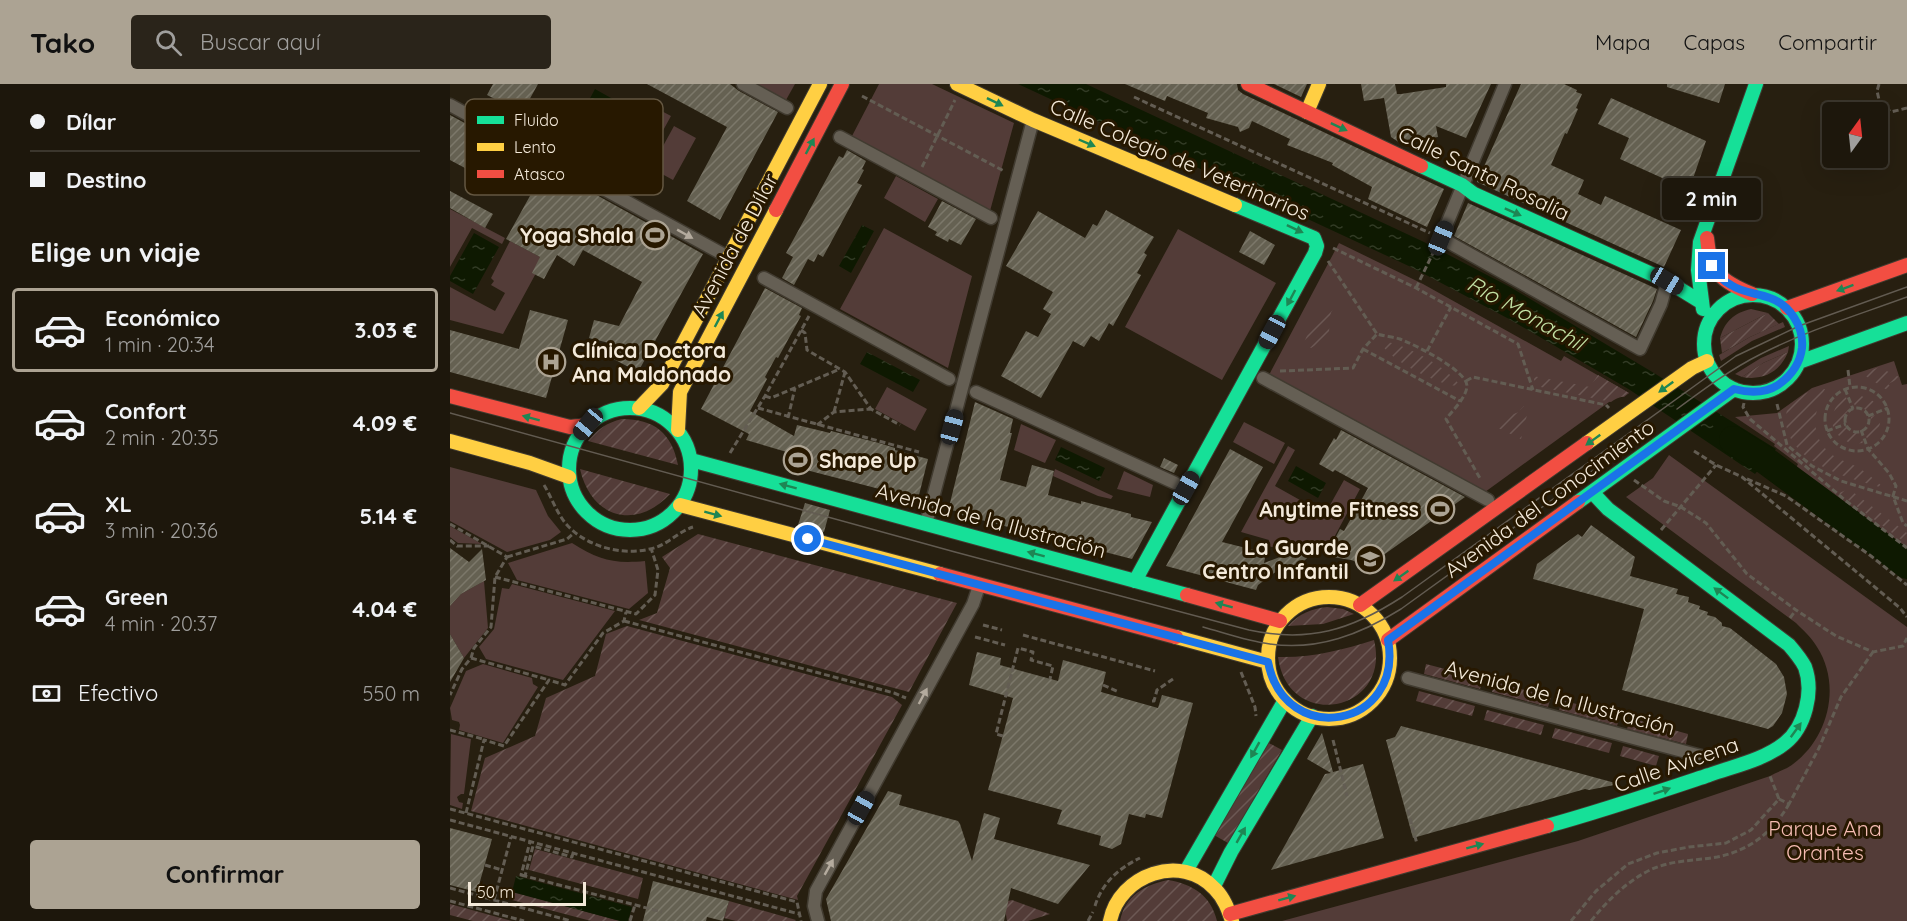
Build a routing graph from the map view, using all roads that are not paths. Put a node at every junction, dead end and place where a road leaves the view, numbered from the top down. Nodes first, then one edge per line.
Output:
1 (743, 84) edge
2 (820, 84) edge
3 (843, 84) edge
4 (1248, 84) edge
5 (1319, 84) edge
6 (1505, 84) edge
7 (1756, 84) edge
8 (957, 90) edge
9 (450, 105) edge
10 (787, 108) dead end
11 (1307, 112) junction
12 (465, 113) edge
13 (1033, 120) junction
14 (840, 137) dead end
15 (1462, 185) junction
16 (615, 195) edge
17 (991, 218) dead end
18 (1706, 224) junction
19 (728, 257) junction
20 (1907, 265) edge
21 (764, 278) dead end
22 (1666, 286) dead end
23 (1752, 294) junction
24 (1701, 302) junction
25 (1787, 309) junction
26 (1907, 322) edge
27 (1707, 325) junction
28 (1707, 361) junction
29 (1799, 362) junction
30 (1262, 374) junction
31 (949, 379) dead end
32 (1740, 390) junction
33 (976, 392) dead end
34 (450, 396) edge
35 (639, 408) junction
36 (588, 424) junction
37 (678, 430) junction
38 (450, 441) edge
39 (691, 460) junction
40 (569, 477) junction
41 (1175, 483) dead end
42 (1592, 492) junction
43 (1487, 494) road end
44 (680, 505) junction
45 (926, 524) junction
46 (1135, 581) junction
47 (979, 586) junction
48 (1360, 605) junction
49 (1281, 621) junction
50 (1388, 640) junction
51 (1268, 662) junction
52 (1408, 678) dead end
53 (1285, 700) junction
54 (1312, 716) junction
55 (1701, 756) dead end
56 (1186, 871) junction
57 (1214, 886) junction
58 (1231, 917) edge
59 (818, 921) edge
60 (1110, 921) edge

1 - 10 street
2 - 19 main road, Avenida de Dílar
37 -> 3 main road, Avenida de Dílar
4 - 11 main road, Calle Santa Rosalía
5 - 11 main road
6 - 15 street
7 - 18 main road
8 -> 13 main road, Calle Colegio de Veterinarios
9 -> 12 street
11 -> 15 main road, Calle Santa Rosalía
13 -> 30 main road, Calle Colegio de Veterinarios
13 - 45 street
14 - 17 street
15 - 22 street
15 -> 24 main road, Calle Santa Rosalía
16 -> 19 street
18 - 23 main road
18 - 24 main road
19 - 35 main road, Avenida de Dílar
20 -> 25 main road
21 - 31 street
23 - 25 main road
23 - 27 main road
24 - 27 main road
25 - 29 main road
26 - 29 main road
27 - 28 main road
28 - 32 main road
28 -> 48 main road, Avenida del Conocimiento
29 - 32 main road
30 - 43 street
30 - 46 main road
32 - 42 main road, Avenida del Conocimiento
33 - 41 street
36 -> 34 main road
35 - 36 main road
35 - 37 main road
36 - 40 main road
37 - 39 main road
38 - 40 main road
39 - 44 main road
45 -> 39 main road, Avenida de la Ilustración
40 - 44 main road
42 - 50 main road, Avenida del Conocimiento
58 -> 42 main road, Calle Avicena
44 -> 47 main road
46 -> 45 main road, Avenida de la Ilustración
49 -> 46 main road, Avenida de la Ilustración
47 - 51 main road
59 -> 47 street
48 - 49 main road
48 - 50 main road
49 - 51 main road
50 - 54 main road
51 - 53 main road
52 - 55 street, Avenida de la Ilustración
53 - 54 main road
53 -> 56 main road
57 -> 54 main road
56 - 57 main road
56 - 60 main road
57 - 58 main road

